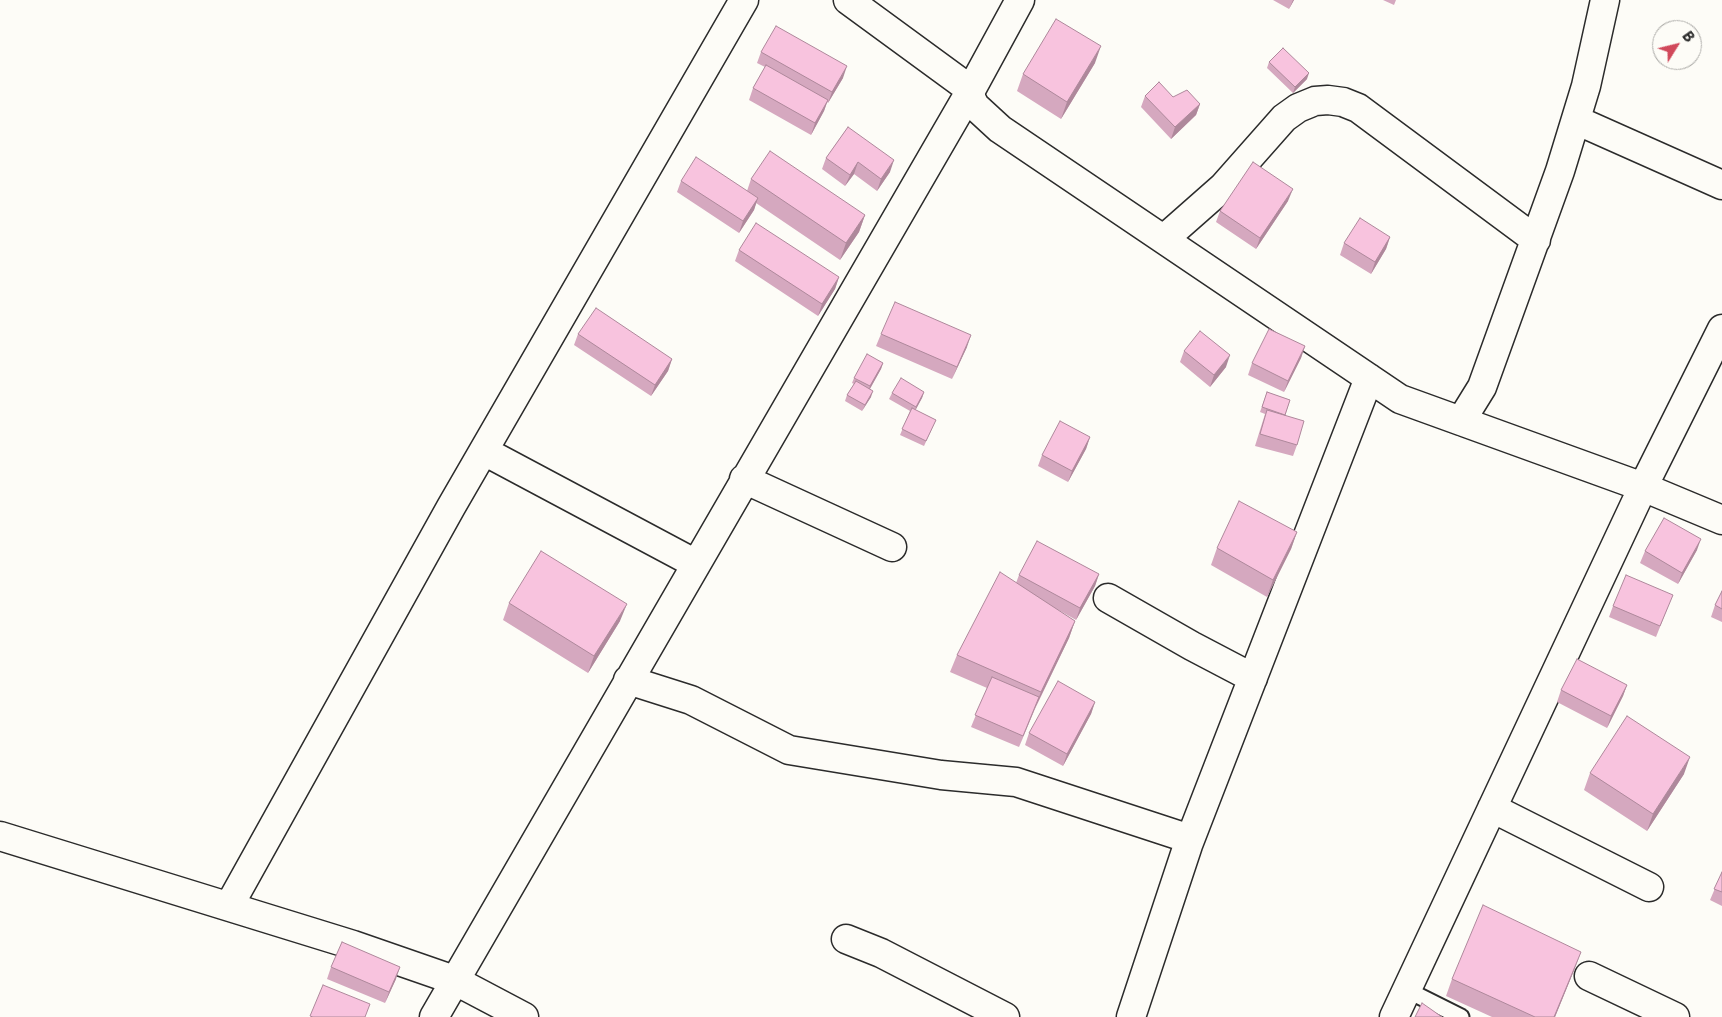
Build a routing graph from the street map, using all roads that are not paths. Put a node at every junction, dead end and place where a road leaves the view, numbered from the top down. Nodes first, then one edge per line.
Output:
1 (744, 0) edge
2 (848, 0) edge
3 (1020, 0) edge
4 (1605, 0) edge
5 (971, 90) junction
6 (1576, 120) junction
7 (1722, 185) edge
8 (1164, 239) junction
9 (1536, 240) junction
10 (1722, 328) edge
11 (1369, 378) junction
12 (1461, 421) junction
13 (484, 451) junction
14 (744, 479) junction
15 (1643, 487) junction
16 (1722, 520) edge
17 (892, 547) dead end
18 (696, 564) junction
19 (1108, 598) dead end
20 (1253, 678) junction
21 (628, 680) junction
22 (1492, 808) junction
23 (0, 836) edge
24 (1190, 839) junction
25 (1649, 887) dead end
26 (229, 906) junction
27 (846, 938) dead end
28 (1588, 976) dead end
29 (454, 980) junction
30 (1407, 990) junction
31 (434, 1017) edge
32 (524, 1017) edge
33 (1005, 1017) edge
34 (1131, 1017) edge
35 (1394, 1017) edge
36 (1461, 1017) edge
37 (1675, 1017) edge

1 - 13 street
2 - 5 street
3 - 5 street
4 - 6 street
5 - 8 street
5 - 14 street
6 - 7 street
6 - 9 street
8 - 9 street
8 - 11 street
9 - 12 street
10 - 15 street
11 - 12 street
11 - 20 street
12 - 15 street
13 - 18 street
13 - 26 street
14 - 17 street
14 - 18 street
15 - 16 street
15 - 22 street
18 - 21 street
19 - 20 street
20 - 24 street
21 - 24 street
21 - 29 street
22 - 25 street
22 - 30 street
23 - 26 street
24 - 34 street
26 - 29 street
27 - 33 street
28 - 37 street
29 - 31 street
29 - 32 street
30 - 35 street
30 - 36 lane

